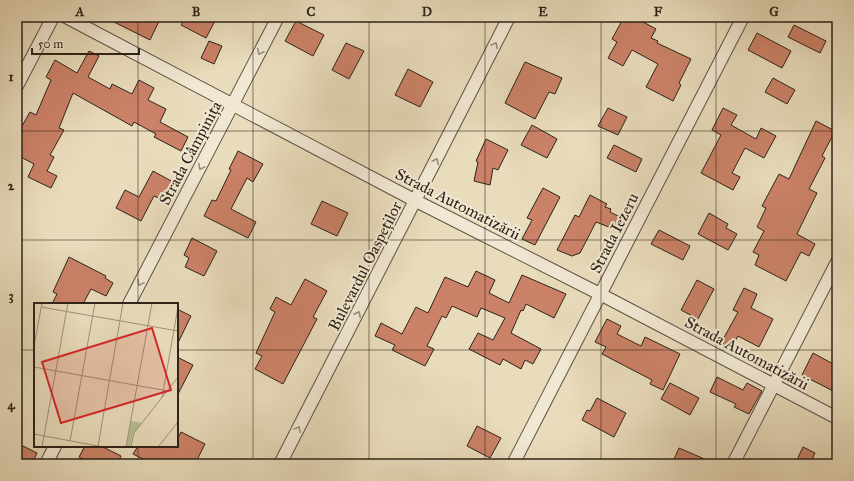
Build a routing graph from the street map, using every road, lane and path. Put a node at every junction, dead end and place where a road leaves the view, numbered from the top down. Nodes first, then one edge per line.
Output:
1 (53, 17) edge
2 (66, 17) edge
3 (278, 17) edge
4 (509, 17) edge
5 (743, 17) edge
6 (17, 86) edge
7 (233, 105) junction
8 (416, 201) junction
9 (837, 262) edge
10 (600, 294) junction
11 (130, 303) edge
12 (773, 385) junction
13 (837, 418) edge
14 (54, 447) edge
15 (46, 464) edge
16 (280, 464) edge
17 (513, 464) edge
18 (733, 464) edge

1 - 6 street
2 - 7 street, Strada Automatizării
3 -> 7 street, Strada Câmpinița
8 -> 4 street, Bulevardul Oaspeților
5 - 10 street, Strada Iezeru
7 - 8 street, Strada Automatizării
7 -> 11 street, Strada Câmpinița
8 - 10 street, Strada Automatizării
16 -> 8 street, Bulevardul Oaspeților
9 - 12 street
10 - 12 street, Strada Automatizării
10 - 17 street, Strada Iezeru
12 - 13 street, Strada Automatizării
12 - 18 street
14 - 15 street

